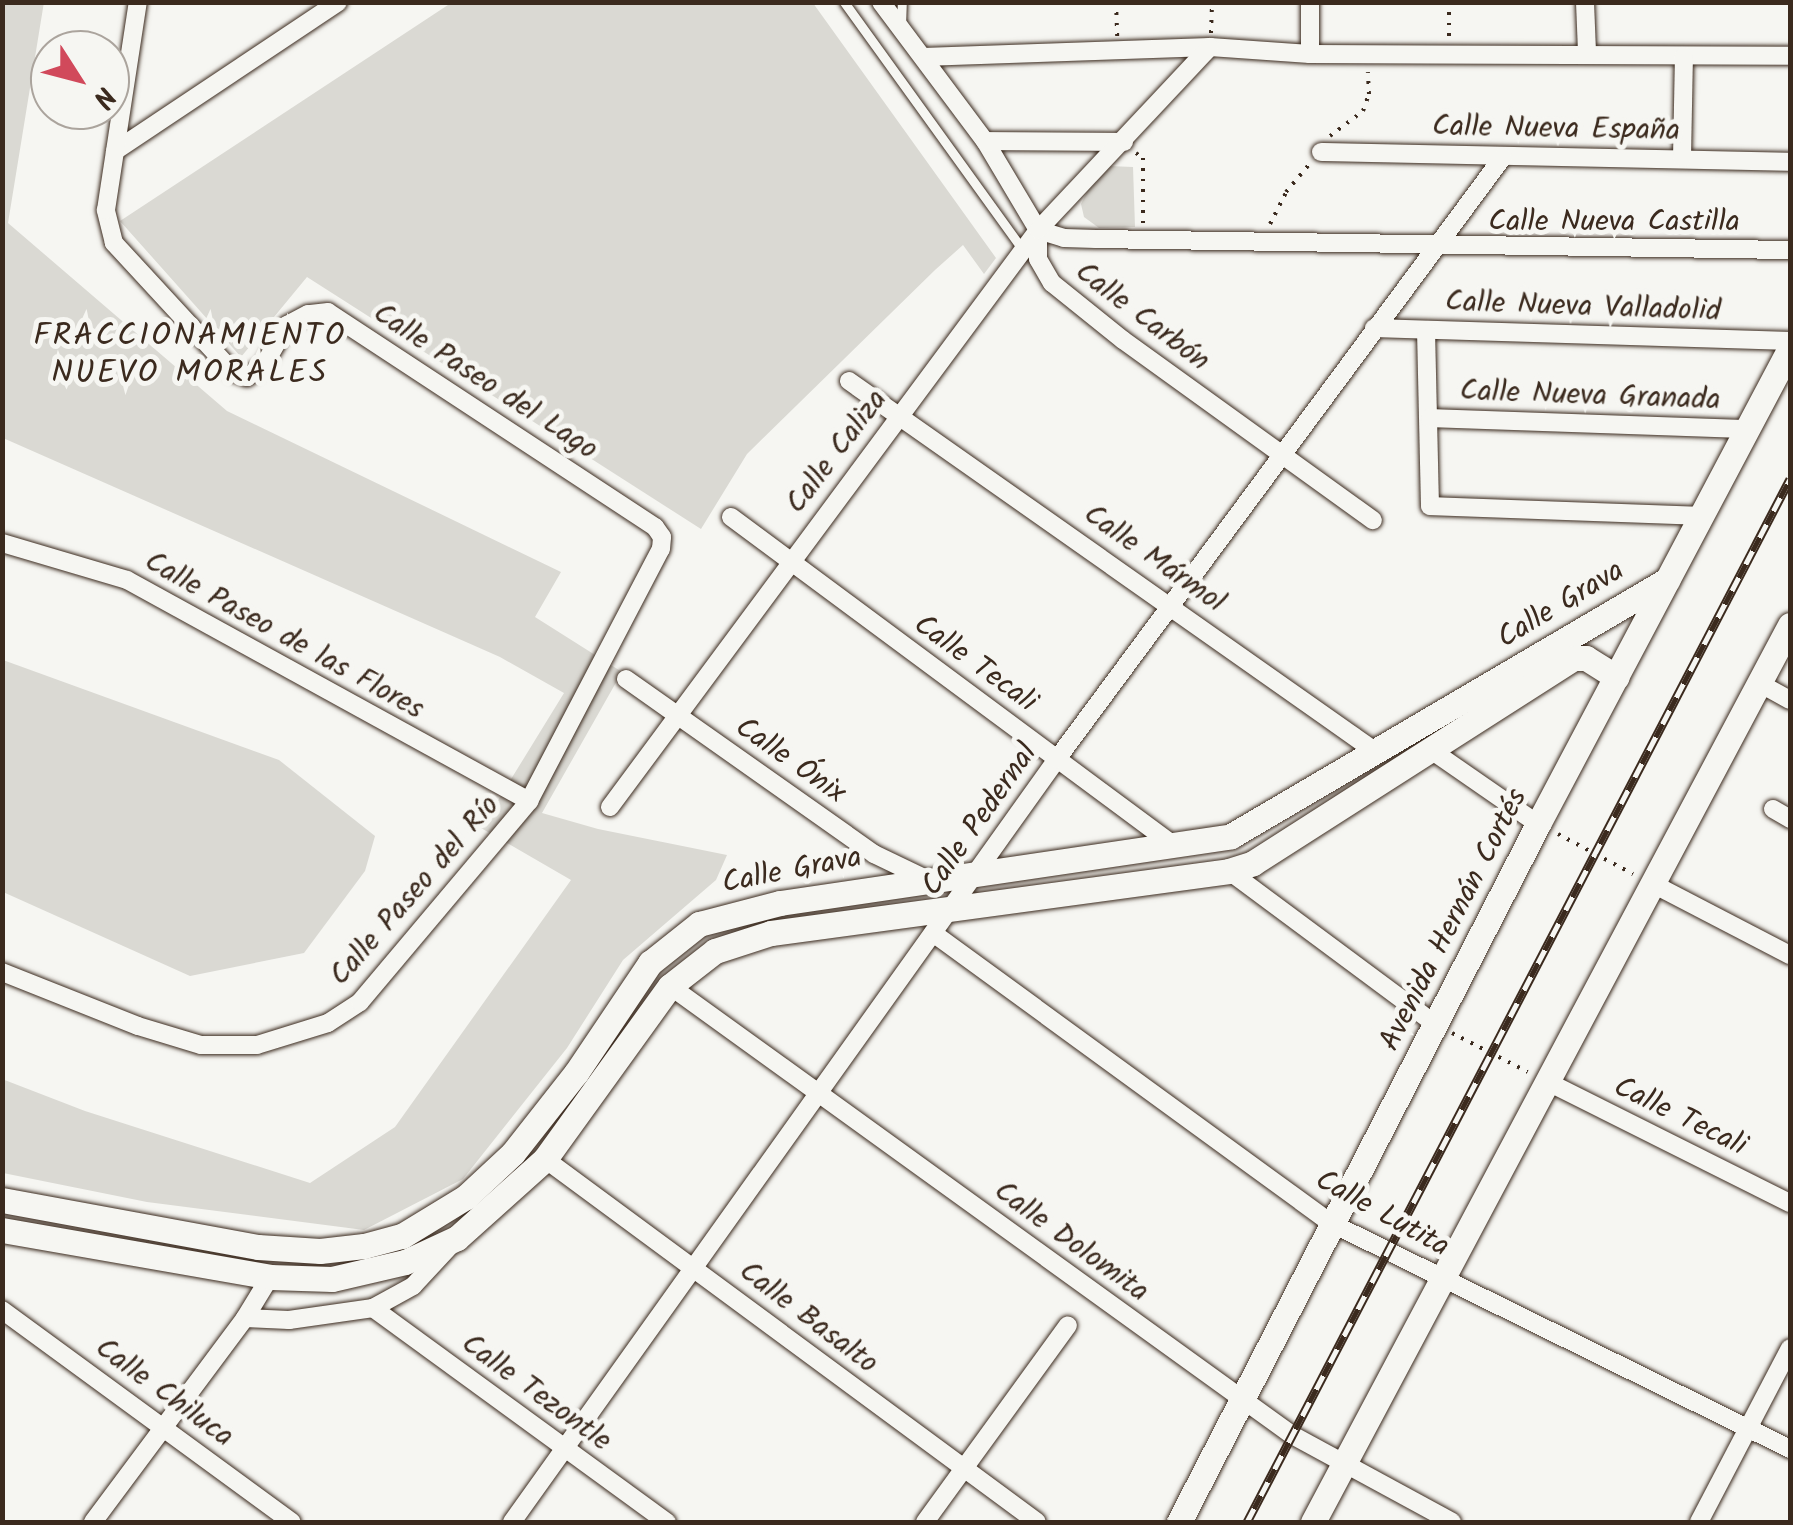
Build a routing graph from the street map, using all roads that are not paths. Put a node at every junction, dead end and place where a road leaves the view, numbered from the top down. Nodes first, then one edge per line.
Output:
1 (138, 2) edge
2 (338, 2) edge
3 (844, 2) edge
4 (880, 2) edge
5 (902, 2) edge
6 (1310, 2) edge
7 (1585, 2) edge
8 (901, 29) junction
9 (1210, 47) junction
10 (1587, 52) junction
11 (1310, 54) junction
12 (923, 56) junction
13 (1684, 56) junction
14 (1790, 56) edge
15 (986, 141) junction
16 (1124, 142) junction
17 (115, 150) junction
18 (1321, 152) dead end
19 (1504, 157) junction
20 (1682, 158) junction
21 (1790, 162) edge
22 (1038, 230) junction
23 (1436, 248) junction
24 (1023, 250) junction
25 (1790, 250) edge
26 (1374, 328) junction
27 (1426, 330) junction
28 (1790, 344) edge
29 (849, 381) dead end
30 (898, 415) junction
31 (1430, 418) junction
32 (1749, 429) junction
33 (1281, 454) junction
34 (1702, 516) junction
35 (731, 517) dead end
36 (1373, 520) dead end
37 (662, 537) joint
38 (2, 543) edge
39 (789, 562) junction
40 (1667, 580) junction
41 (1171, 604) junction
42 (1790, 625) edge
43 (1616, 678) junction
44 (626, 679) dead end
45 (1759, 683) junction
46 (1790, 700) edge
47 (678, 716) junction
48 (1431, 750) junction
49 (1376, 752) junction
50 (1057, 759) junction
51 (529, 801) junction
52 (610, 807) dead end
53 (1773, 809) dead end
54 (1790, 819) edge
55 (1538, 824) junction
56 (1176, 847) junction
57 (1229, 871) junction
58 (976, 875) junction
59 (928, 880) junction
60 (1651, 884) junction
61 (951, 911) junction
62 (933, 933) junction
63 (1790, 955) edge
64 (2, 972) edge
65 (670, 986) junction
66 (1438, 1026) junction
67 (1546, 1081) junction
68 (820, 1092) junction
69 (546, 1159) junction
70 (2, 1200) edge
71 (1790, 1202) edge
72 (1331, 1223) junction
73 (2, 1230) edge
74 (456, 1238) junction
75 (694, 1268) junction
76 (270, 1277) junction
77 (1442, 1279) junction
78 (373, 1308) junction
79 (2, 1310) edge
80 (244, 1318) junction
81 (1068, 1325) dead end
82 (1790, 1348) edge
83 (1244, 1397) junction
84 (163, 1426) junction
85 (1750, 1428) junction
86 (566, 1449) junction
87 (1790, 1450) edge
88 (1342, 1464) junction
89 (964, 1469) junction
90 (1438, 1520) edge
91 (94, 1522) edge
92 (292, 1522) edge
93 (512, 1522) edge
94 (667, 1522) edge
95 (925, 1522) edge
96 (1037, 1522) edge
97 (1179, 1522) edge
98 (1313, 1522) edge
99 (1699, 1522) edge

1 - 17 street, Calle Paseo del Lago
2 - 17 street
3 - 24 lane
4 - 8 street, Calle Carbón
5 - 8 lane
6 - 11 street
7 - 10 street
8 - 12 street, Calle Carbón
9 - 11 street
9 - 12 street
9 - 16 street, Calle Caliza
10 - 11 street
10 - 13 street
12 - 15 street, Calle Carbón
13 - 14 street
13 - 20 street
15 - 16 street
15 - 22 street, Calle Carbón
16 - 22 street, Calle Caliza
17 - 37 street, Calle Paseo del Lago
18 - 19 street, Calle Nueva España
19 - 20 street, Calle Nueva España
19 - 23 street, Calle Pedernal
20 - 21 street, Calle Nueva España
22 - 23 street, Calle Nueva Castilla
22 - 24 street, Calle Caliza
22 - 33 street, Calle Carbón
23 - 25 street, Calle Nueva Castilla
23 - 26 street, Calle Pedernal
24 - 30 street, Calle Caliza
26 - 27 street, Calle Nueva Valladolid
26 - 33 street, Calle Pedernal
27 - 28 street, Calle Nueva Valladolid
27 - 31 street
28 - 32 main road, Avenida Hernán Cortés
29 - 30 street, Calle Mármol
30 - 39 street, Calle Caliza
30 - 41 street, Calle Mármol
31 - 32 street, Calle Nueva Granada
31 - 34 street
32 - 34 main road, Avenida Hernán Cortés
33 - 36 street, Calle Carbón
33 - 41 street, Calle Pedernal
34 - 40 main road, Avenida Hernán Cortés
35 - 39 street, Calle Tecali
37 - 51 street, Calle Paseo del Río
38 - 51 street, Calle Paseo de las Flores
39 - 47 street, Calle Caliza
39 - 50 street, Calle Tecali
40 - 43 main road, Avenida Hernán Cortés
40 - 49 main road, Calle Grava
41 - 49 street, Calle Mármol
41 - 50 street, Calle Pedernal
42 - 45 main road
43 - 48 main road, Calle Grava
43 - 55 main road, Avenida Hernán Cortés
44 - 47 street, Calle Ónix
45 - 46 street
45 - 60 main road
47 - 52 street, Calle Caliza
47 - 59 street, Calle Ónix
48 - 55 street
48 - 57 main road, Calle Grava
49 - 56 main road, Calle Grava
50 - 56 street, Calle Tecali
50 - 58 street, Calle Pedernal
51 - 64 street, Calle Paseo del Río
53 - 54 street
55 - 66 main road, Avenida Hernán Cortés
56 - 58 main road, Calle Grava
57 - 61 main road, Calle Grava
57 - 66 street
58 - 59 main road, Calle Grava
58 - 61 street, Calle Pedernal
59 - 70 main road, Calle Grava
60 - 63 street
60 - 67 main road
61 - 62 street, Calle Pedernal
61 - 65 main road, Calle Grava
62 - 68 street, Calle Pedernal
62 - 72 street, Calle Lutita
65 - 68 street, Calle Dolomita
65 - 69 main road, Calle Grava
66 - 72 main road, Avenida Hernán Cortés
67 - 71 street, Calle Tecali
67 - 77 main road
68 - 75 street, Calle Pedernal
68 - 83 street, Calle Dolomita
69 - 74 main road, Calle Grava
69 - 75 street, Calle Basalto
72 - 77 street, Calle Lutita
72 - 83 main road, Avenida Hernán Cortés
73 - 76 main road, Calle Grava
74 - 76 main road, Calle Grava
74 - 78 street
75 - 86 street, Calle Pedernal
75 - 89 street, Calle Basalto
76 - 80 street
77 - 85 street, Calle Lutita
77 - 88 main road
78 - 80 street
78 - 86 street, Calle Tezontle
79 - 84 street, Calle Chiluca
80 - 84 street
81 - 89 street
82 - 85 street
83 - 88 street, Calle Dolomita
83 - 97 main road, Avenida Hernán Cortés
84 - 91 street
84 - 92 street, Calle Chiluca
85 - 87 street, Calle Lutita
85 - 99 street
86 - 93 street, Calle Pedernal
86 - 94 street, Calle Tezontle
88 - 90 street, Calle Dolomita
88 - 98 main road
89 - 95 street
89 - 96 street, Calle Basalto

